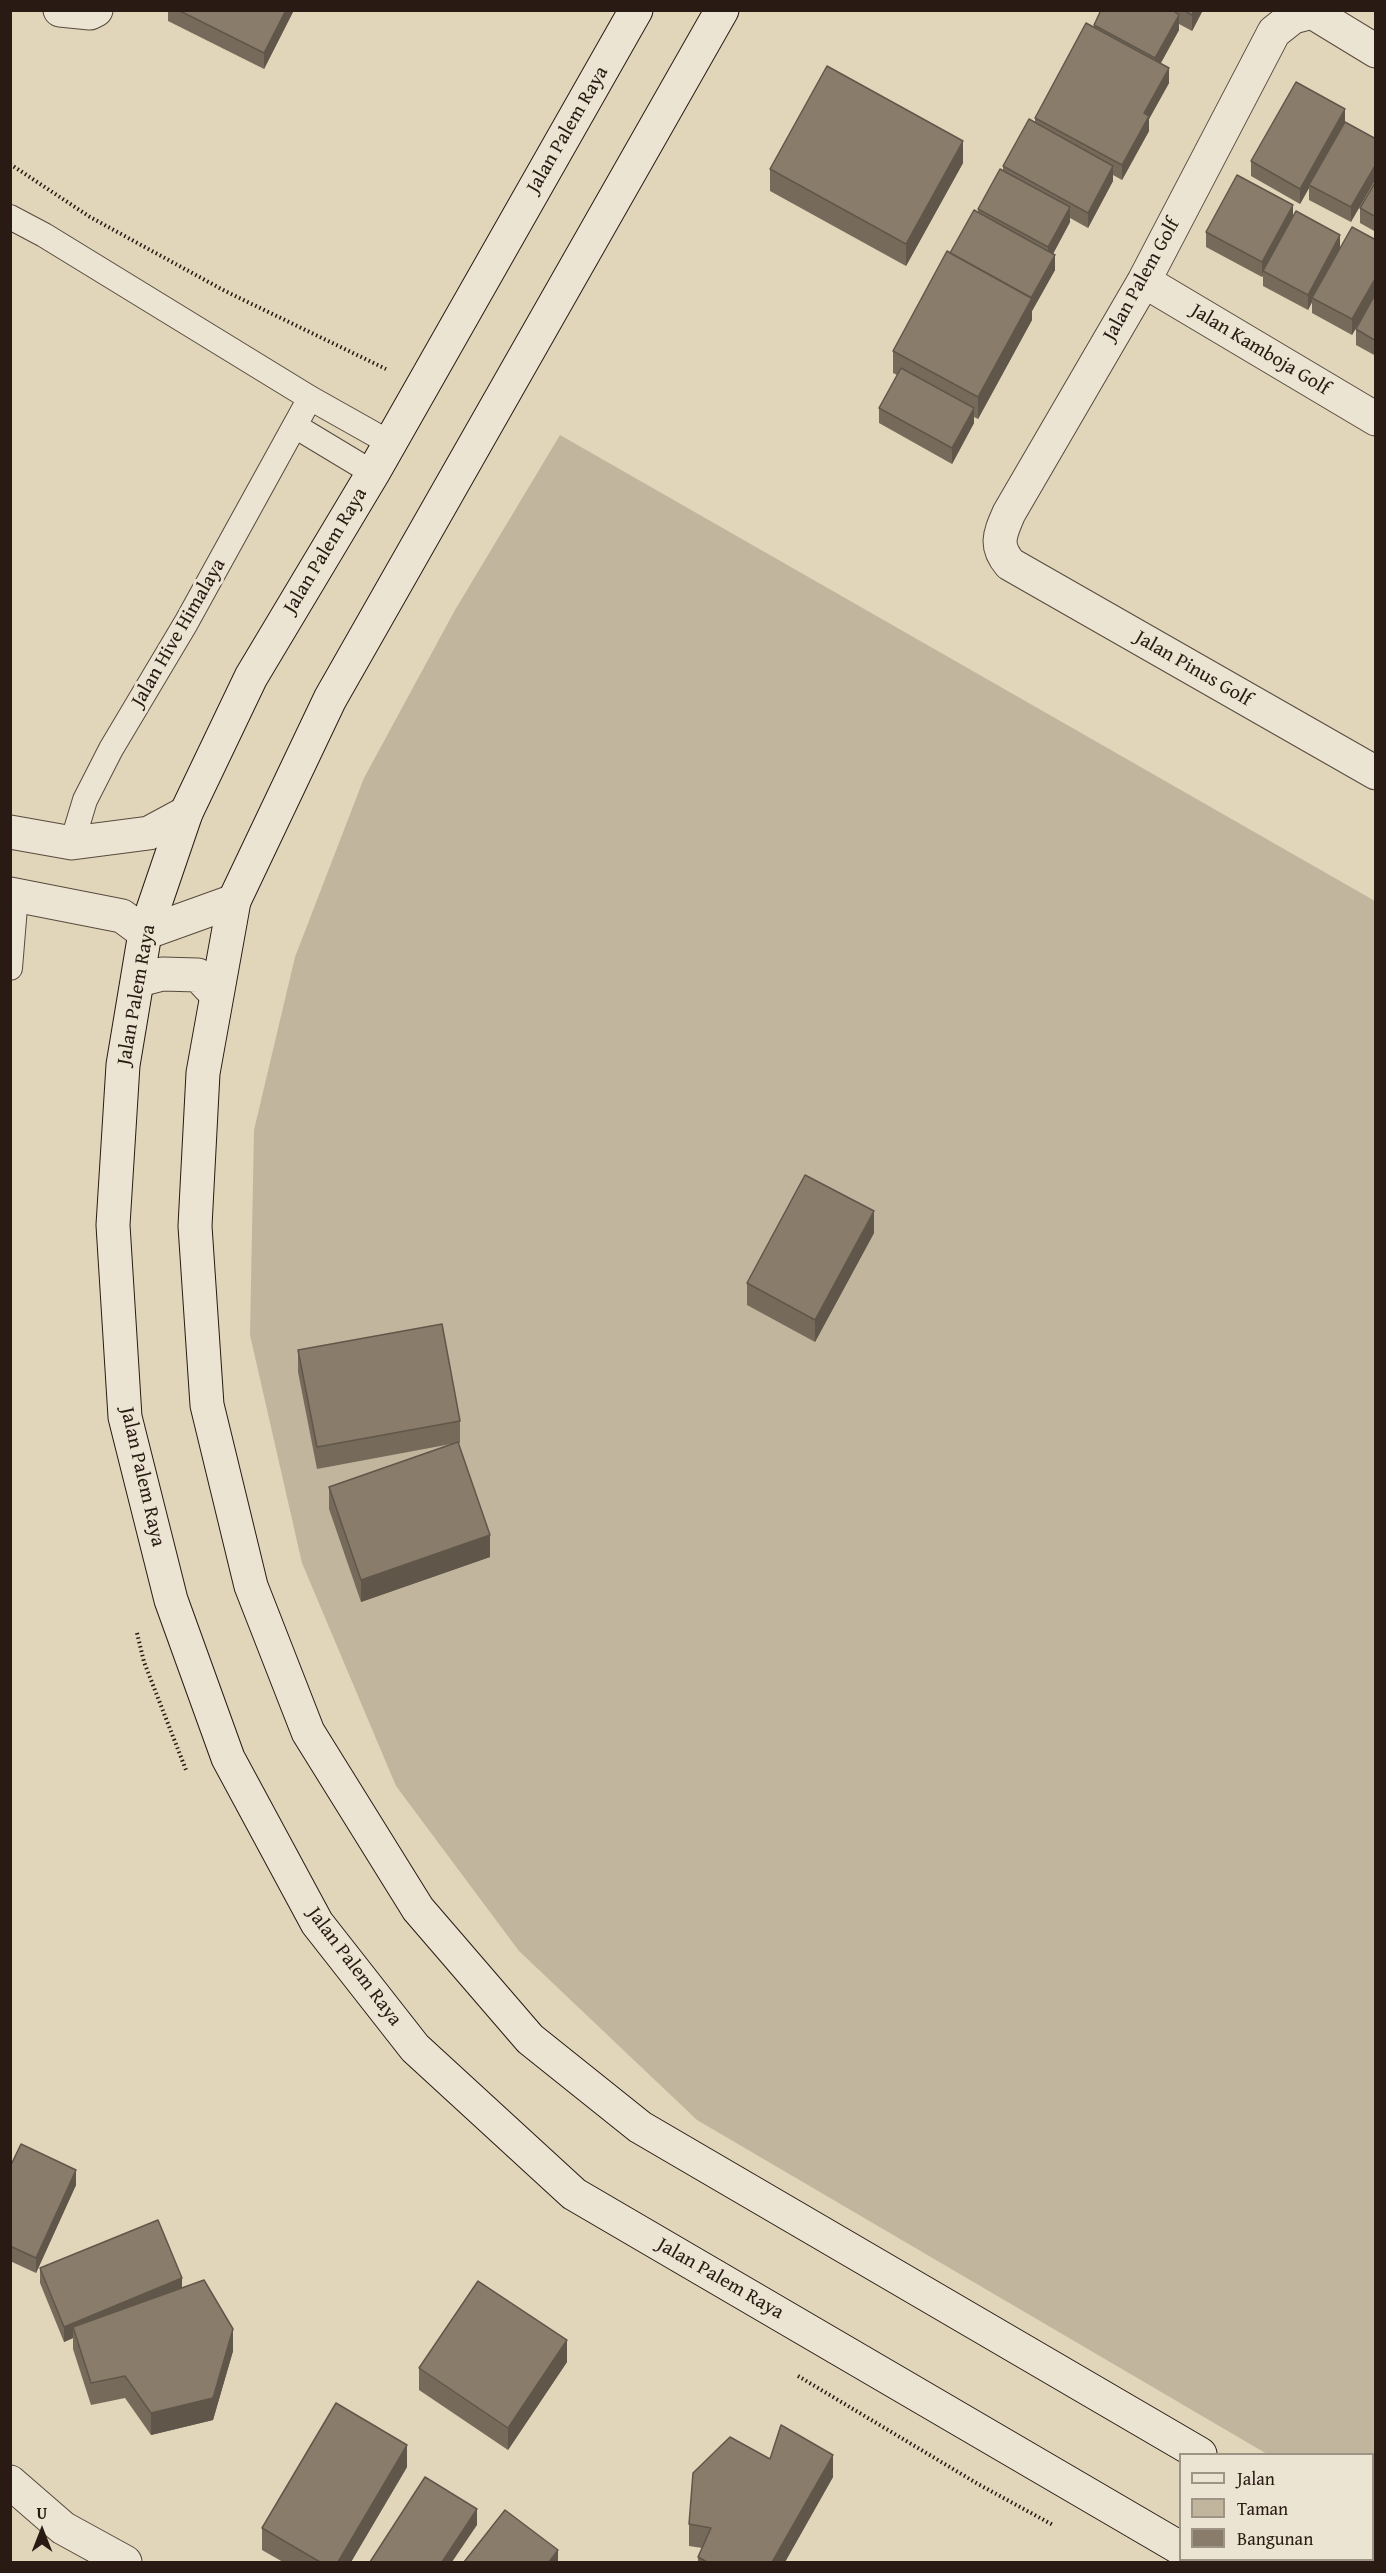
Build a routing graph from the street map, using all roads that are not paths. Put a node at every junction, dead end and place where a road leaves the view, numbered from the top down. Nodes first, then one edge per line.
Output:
1 (636, 10) edge
2 (722, 10) edge
3 (1376, 51) edge
4 (10, 217) edge
5 (1144, 281) junction
6 (310, 398) junction
7 (1376, 419) edge
8 (296, 426) junction
9 (390, 443) junction
10 (373, 473) junction
11 (1010, 564) joint
12 (1376, 773) edge
13 (186, 813) junction
14 (10, 832) edge
15 (72, 843) junction
16 (13, 895) edge
17 (234, 901) junction
18 (145, 933) junction
19 (10, 968) edge
20 (139, 980) junction
21 (216, 994) junction
22 (1198, 2453) edge
23 (10, 2482) edge
24 (1179, 2547) edge
25 (125, 2562) edge

1 - 9 street, Jalan Palem Raya
2 - 17 street
3 - 5 street, Jalan Palem Golf
4 - 6 lane
5 - 7 street, Jalan Kamboja Golf
5 - 11 street, Jalan Palem Golf
6 - 8 lane, Jalan Hive Himalaya
6 - 9 lane
8 - 10 lane
8 - 15 lane, Jalan Hive Himalaya
9 - 10 street, Jalan Palem Raya
10 - 13 street, Jalan Palem Raya
11 - 12 street, Jalan Pinus Golf
13 - 15 street
13 - 18 street, Jalan Palem Raya
14 - 15 street
16 - 18 street
16 - 19 lane
17 - 18 street
17 - 21 street
18 - 20 street, Jalan Palem Raya
20 - 21 street
20 - 24 street, Jalan Palem Raya
21 - 22 street
23 - 25 street

